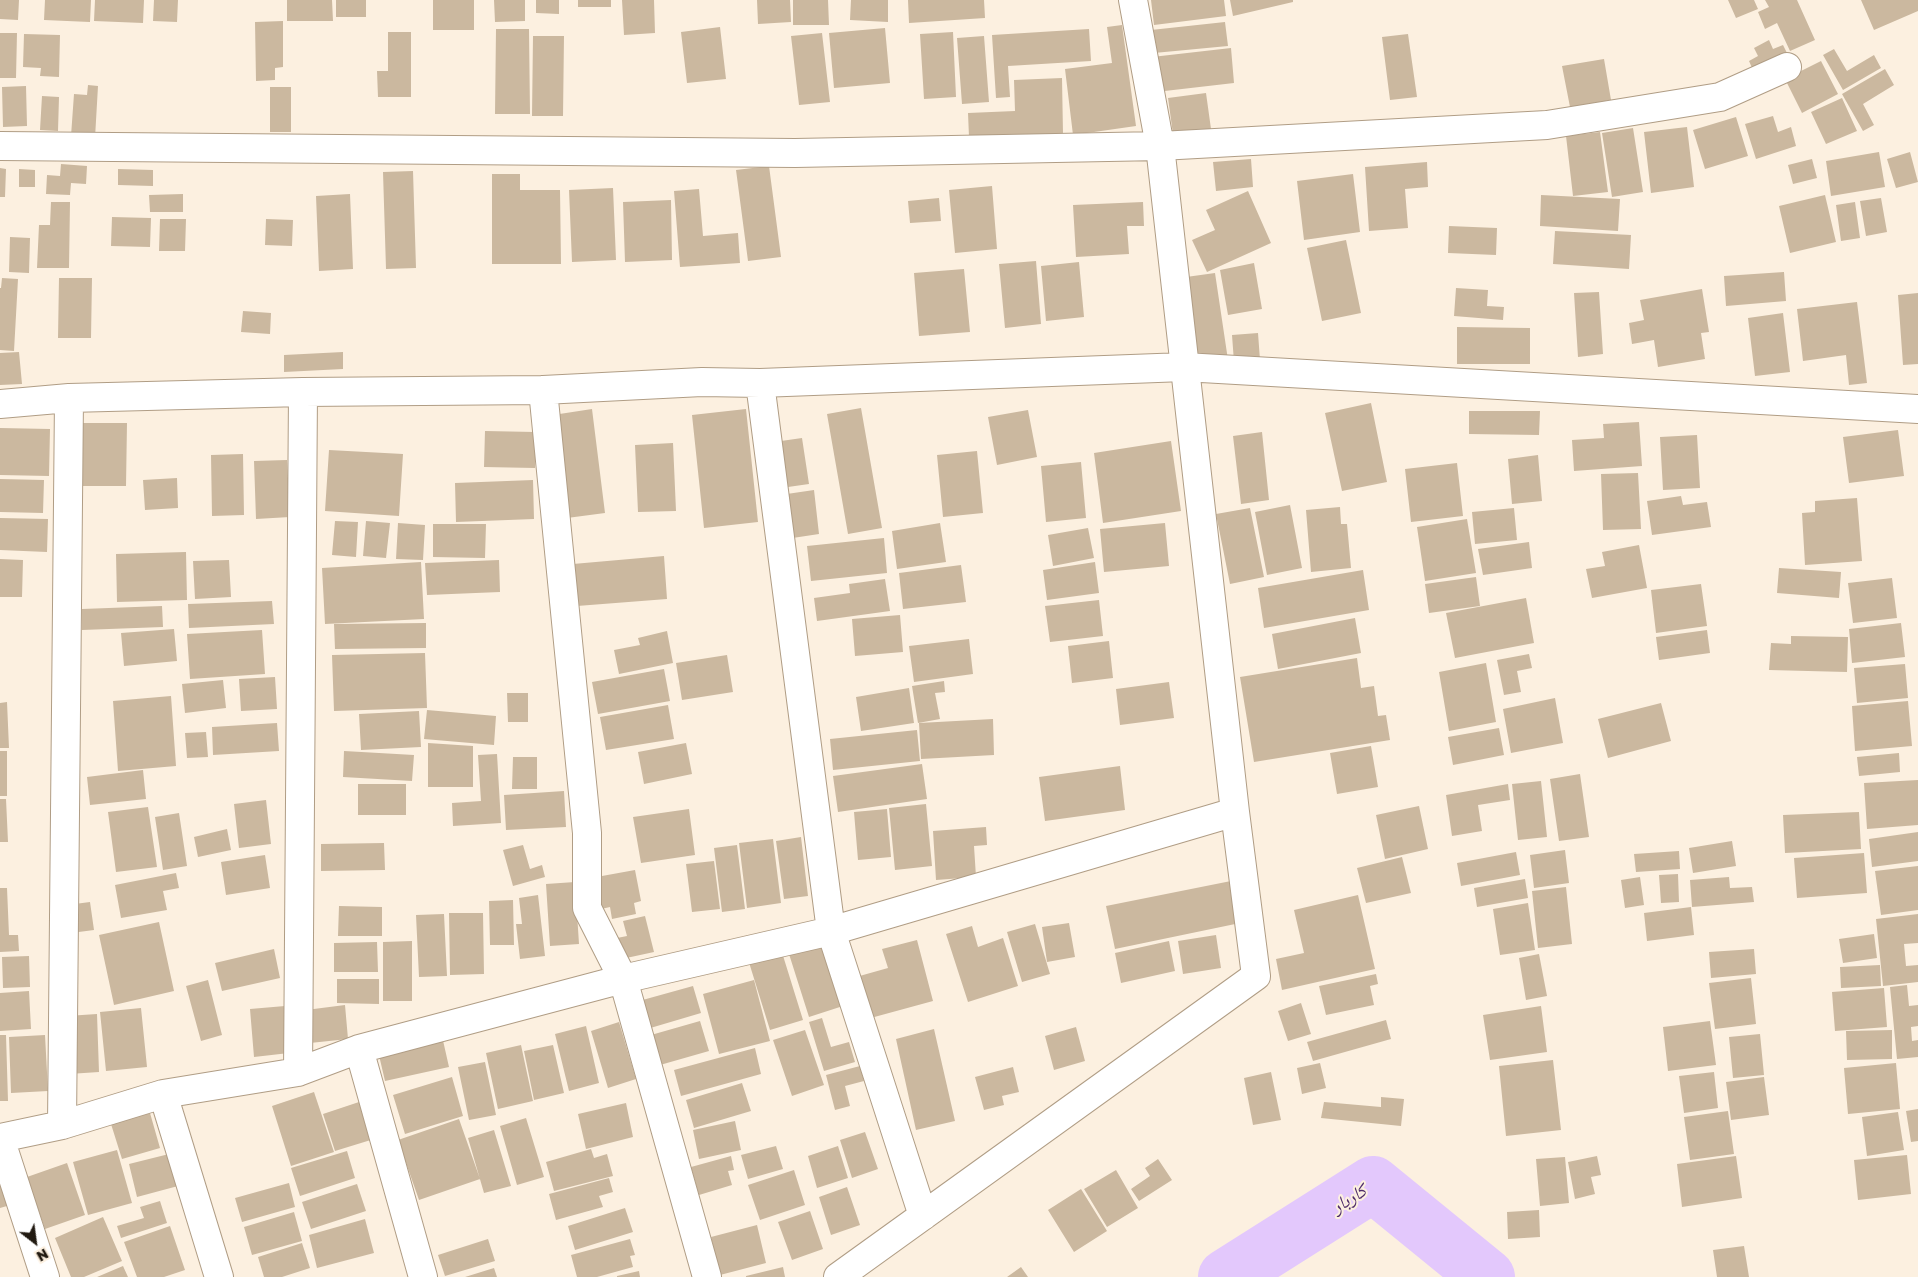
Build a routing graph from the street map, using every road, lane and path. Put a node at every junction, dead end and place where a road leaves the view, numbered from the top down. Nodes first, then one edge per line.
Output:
1 (1133, 0) edge
2 (1787, 67) dead end
3 (0, 146) edge
4 (1160, 146) junction
5 (1184, 367) junction
6 (760, 383) junction
7 (543, 390) junction
8 (303, 392) junction
9 (69, 398) junction
10 (0, 404) edge
11 (1918, 409) edge
12 (1235, 812) junction
13 (831, 931) junction
14 (623, 979) junction
15 (359, 1049) junction
16 (298, 1072) junction
17 (163, 1094) junction
18 (62, 1125) junction
19 (0, 1138) edge
20 (923, 1216) junction
21 (45, 1277) edge
22 (219, 1277) edge
23 (423, 1277) edge
24 (706, 1277) edge
25 (838, 1277) edge

1 - 4 street
2 - 4 street
3 - 4 street
4 - 5 street
5 - 6 street
5 - 11 street
5 - 12 street
6 - 7 street
6 - 13 street
7 - 8 street
7 - 14 street
8 - 9 street
8 - 16 street
9 - 10 street
9 - 18 street
12 - 13 street
12 - 20 street
13 - 14 street
13 - 20 street
14 - 15 street
14 - 24 street
15 - 16 street
15 - 23 street
16 - 17 street
17 - 18 street
17 - 22 street
18 - 19 street
19 - 21 street
20 - 25 street

